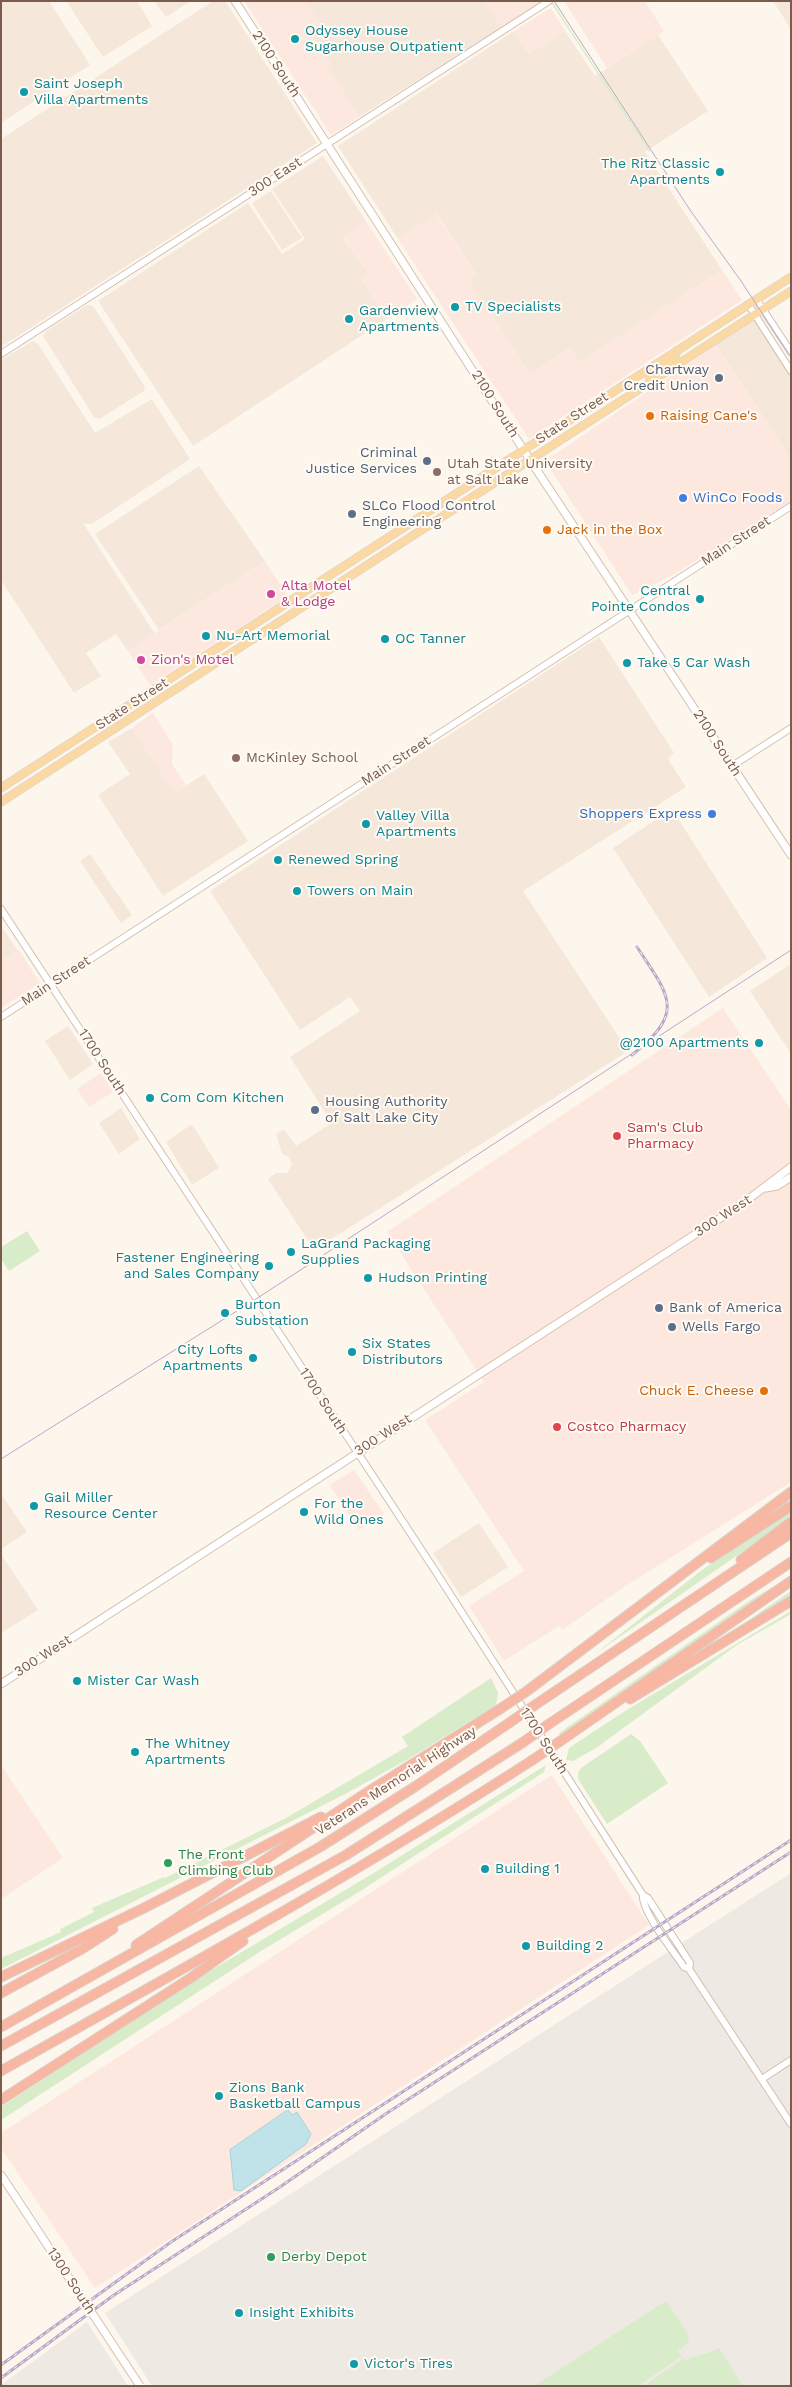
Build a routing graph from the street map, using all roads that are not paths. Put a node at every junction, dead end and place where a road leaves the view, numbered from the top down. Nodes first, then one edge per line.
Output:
1 (236, 1) edge
2 (549, 1) edge
3 (327, 143) junction
4 (791, 277) edge
5 (791, 291) edge
6 (756, 299) junction
7 (748, 304) junction
8 (763, 309) junction
9 (755, 314) junction
10 (677, 350) junction
11 (791, 352) edge
12 (1, 354) edge
13 (791, 371) edge
14 (649, 383) junction
15 (524, 450) junction
16 (530, 460) junction
17 (791, 506) edge
18 (630, 610) junction
19 (791, 728) edge
20 (732, 766) junction
21 (1, 788) edge
22 (1, 802) edge
23 (791, 855) edge
24 (1, 909) edge
25 (51, 985) junction
26 (1, 1017) edge
27 (791, 1167) edge
28 (791, 1177) edge
29 (766, 1188) junction
30 (357, 1452) junction
31 (791, 1492) edge
32 (791, 1506) edge
33 (791, 1522) edge
34 (791, 1533) edge
35 (791, 1562) edge
36 (791, 1581) edge
37 (657, 1593) junction
38 (791, 1601) edge
39 (672, 1614) junction
40 (1, 1684) edge
41 (559, 1742) junction
42 (362, 1795) junction
43 (144, 1908) junction
44 (282, 1913) junction
45 (1, 1977) edge
46 (65, 1992) junction
47 (1, 1993) edge
48 (1, 2027) edge
49 (1, 2046) edge
50 (791, 2060) edge
51 (1, 2071) edge
52 (762, 2079) junction
53 (1, 2100) edge
54 (791, 2124) edge
55 (2, 2174) edge
56 (140, 2386) edge

1 - 3 main road, 2100 South
2 - 3 street, 300 East
3 - 12 street, 300 East
3 - 15 main road, 2100 South
4 - 6 main road, State Street
5 - 8 main road, State Street
6 - 7 main road, State Street
6 - 8 street
7 - 9 street
7 - 10 main road, State Street
8 - 9 main road, State Street
8 - 11 street
9 - 13 street
9 - 14 main road, State Street
10 - 14 main road
10 - 15 main road, State Street
14 - 16 main road, State Street
15 - 16 main road, 2100 South
15 - 21 main road, State Street
16 - 18 main road, 2100 South
16 - 22 main road, State Street
17 - 18 street, Main Street
18 - 20 main road, 2100 South
18 - 25 street, Main Street
19 - 20 street
20 - 23 main road, 2100 South
24 - 25 street, 1700 South
25 - 26 street, Main Street
25 - 30 street, 1700 South
27 - 29 main road, 300 West
28 - 29 main road, 300 West
29 - 30 main road, 300 West
30 - 40 main road, 300 West
30 - 52 street, 1700 South
31 - 37 highway
32 - 37 highway
33 - 39 highway
34 - 39 highway, Veterans Memorial Highway
35 - 49 highway, bridge
36 - 41 highway
37 - 42 highway, bridge
38 - 41 highway
39 - 46 highway, Veterans Memorial Highway, bridge
41 - 44 highway, bridge
42 - 43 highway
42 - 46 highway
43 - 45 highway
43 - 47 highway
44 - 51 highway
44 - 53 highway
46 - 48 highway, Veterans Memorial Highway
50 - 52 street
52 - 54 street, 1700 South
55 - 56 main road, 1300 South, bridge

